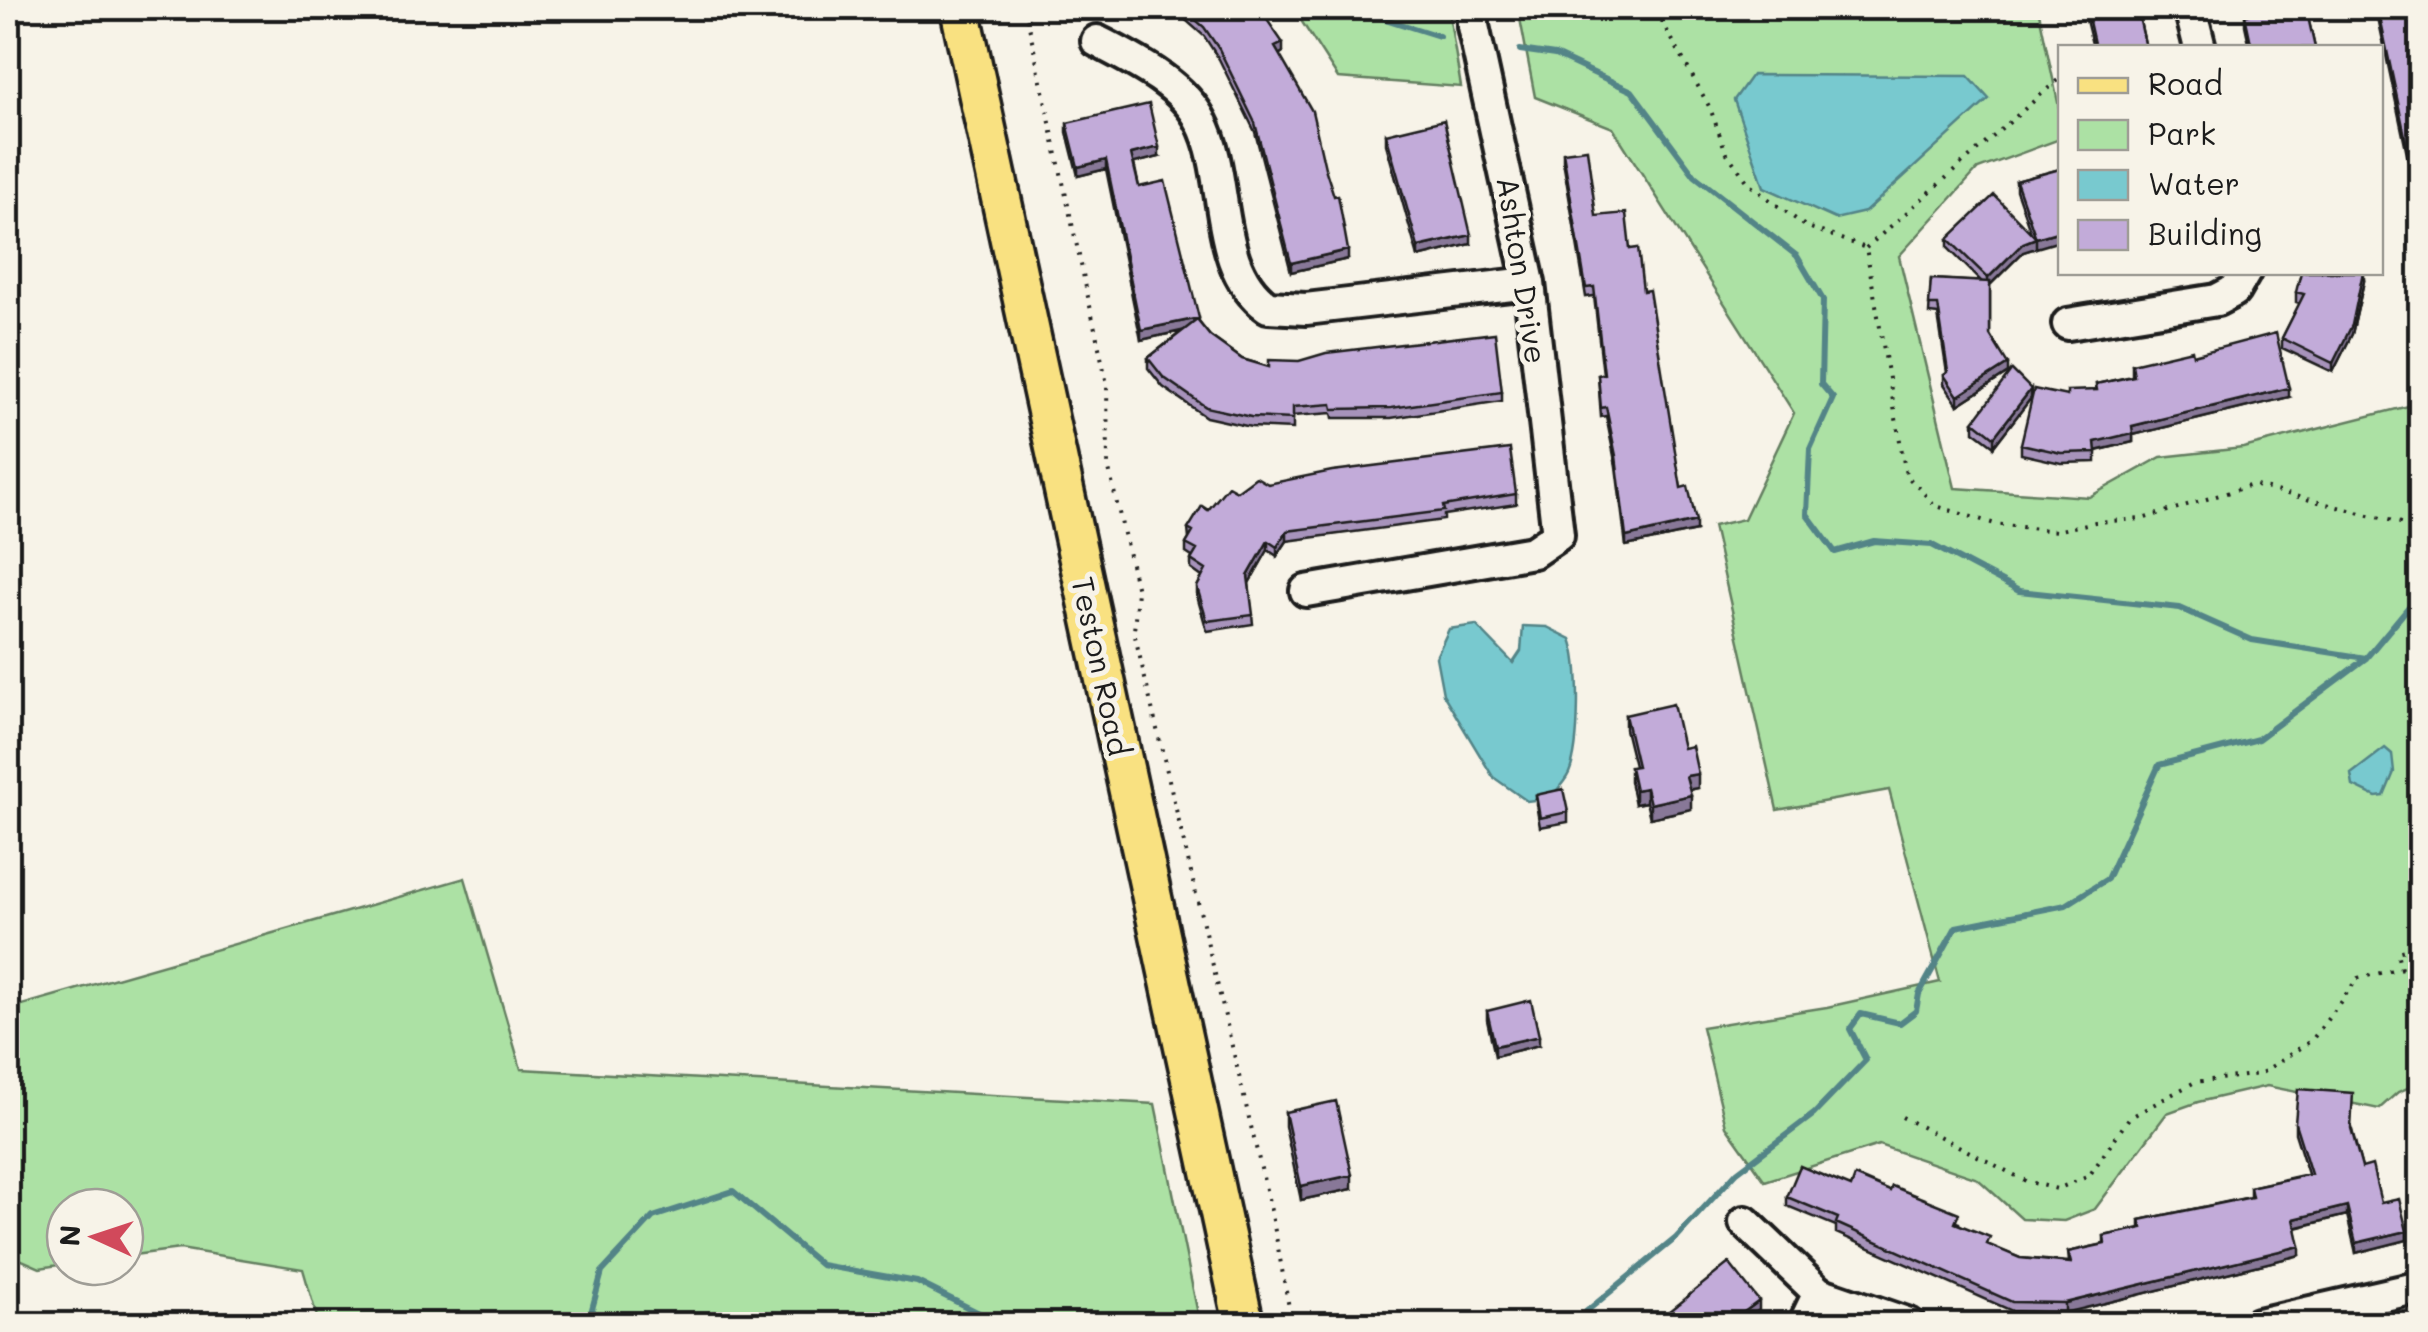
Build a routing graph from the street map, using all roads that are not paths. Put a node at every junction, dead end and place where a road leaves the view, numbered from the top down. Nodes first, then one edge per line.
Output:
1 (960, 8) edge
2 (1473, 8) edge
3 (2190, 8) edge
4 (1097, 42) dead end
5 (2199, 45) edge
6 (2243, 275) edge
7 (1529, 283) junction
8 (2068, 324) dead end
9 (1306, 591) dead end
10 (1746, 1222) dead end
11 (2420, 1286) edge
12 (1819, 1294) junction
13 (1244, 1324) edge
14 (1804, 1324) edge
15 (1909, 1324) edge
16 (2258, 1324) edge

1 - 13 main road, Teston Road
2 - 7 street, Ashton Drive
3 - 5 street
4 - 7 street
6 - 8 street
7 - 9 street, Ashton Drive
10 - 12 street
11 - 16 street
12 - 14 street
12 - 15 street

